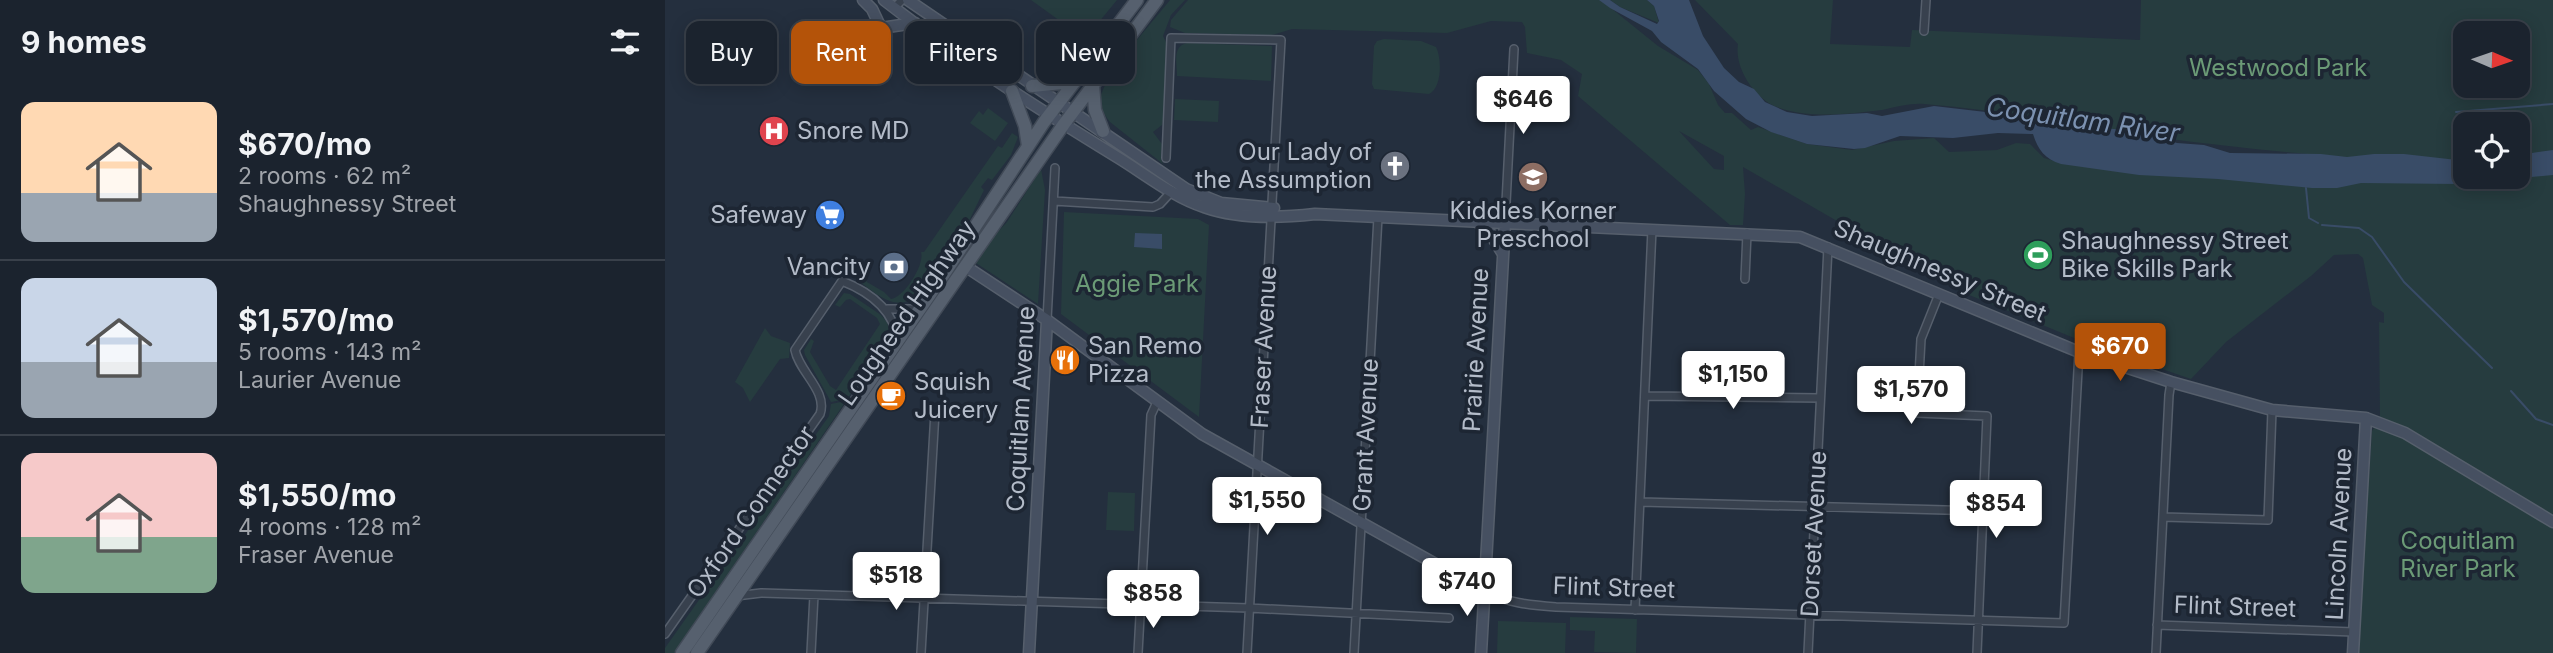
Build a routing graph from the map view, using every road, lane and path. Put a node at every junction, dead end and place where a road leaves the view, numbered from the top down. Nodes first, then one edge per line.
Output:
1 (863, 0) edge
2 (884, 0) edge
3 (908, 0) edge
4 (1137, 0) edge
5 (1157, 0) edge
6 (1926, 0) edge
7 (897, 3) edge
8 (913, 21) edge
9 (1121, 21) edge
10 (905, 24) edge
11 (1924, 31) dead end
12 (1514, 49) dead end
13 (1003, 84) edge
14 (1052, 84) edge
15 (1071, 84) edge
16 (1093, 85) junction
17 (1032, 86) junction
18 (1012, 90) junction
19 (1057, 103) junction
20 (1073, 113) junction
21 (1048, 115) junction
22 (1064, 124) junction
23 (1103, 131) junction
24 (1028, 146) junction
25 (1166, 158) dead end
26 (1055, 168) dead end
27 (1172, 191) junction
28 (1054, 201) junction
29 (1271, 212) junction
30 (1378, 217) junction
31 (1476, 221) junction
32 (1505, 222) junction
33 (1652, 229) junction
34 (1747, 233) junction
35 (1828, 247) junction
36 (1503, 255) junction
37 (965, 266) junction
38 (1745, 279) dead end
39 (1939, 294) junction
40 (887, 309) junction
41 (919, 309) junction
42 (1047, 320) junction
43 (898, 341) junction
44 (2079, 352) junction
45 (2171, 382) junction
46 (1646, 396) junction
47 (1820, 398) junction
48 (1157, 402) junction
49 (2272, 410) junction
50 (935, 412) dead end
51 (2366, 418) junction
52 (1257, 465) junction
53 (1641, 502) junction
54 (1816, 507) junction
55 (1983, 511) junction
56 (2163, 517) junction
57 (1361, 521) junction
58 (2553, 522) edge
59 (751, 573) junction
60 (1483, 591) junction
61 (761, 593) junction
62 (814, 595) junction
63 (735, 597) junction
64 (924, 599) junction
65 (1031, 602) junction
66 (1140, 604) junction
67 (1249, 608) junction
68 (1635, 610) junction
69 (1356, 614) junction
70 (1810, 616) junction
71 (1449, 618) dead end
72 (1979, 620) junction
73 (2157, 625) junction
74 (2354, 632) junction
75 (665, 634) edge
76 (683, 653) edge
77 (697, 653) edge
78 (811, 653) edge
79 (921, 653) edge
80 (1029, 653) edge
81 (1138, 653) edge
82 (1247, 653) edge
83 (1354, 653) edge
84 (1481, 653) edge
85 (1808, 653) edge
86 (1977, 653) edge
87 (2156, 653) edge
88 (2353, 653) edge

1 - 10 main road
2 - 7 main road, Shaughnessy Street
3 - 17 main road, Shaughnessy Street
4 - 9 main road, Lougheed Highway
5 - 16 main road, Lougheed Highway
6 - 11 street
7 - 8 main road, Shaughnessy Street
12 - 32 street, Prairie Avenue
13 - 18 main road, Shaughnessy Street
14 - 17 main road
15 - 19 main road, Lougheed Highway
16 - 20 main road, Lougheed Highway
16 - 23 main road
17 - 19 main road, Shaughnessy Street
18 - 21 main road, Shaughnessy Street
18 - 24 main road
19 - 20 main road, Shaughnessy Street
19 - 21 main road, Lougheed Highway
20 - 22 main road, Lougheed Highway
20 - 23 main road, Shaughnessy Street
21 - 22 main road, Shaughnessy Street
21 - 24 main road, Lougheed Highway
22 - 27 main road, Shaughnessy Street
22 - 37 main road, Lougheed Highway
23 - 29 main road, Shaughnessy Street
24 - 41 main road, Lougheed Highway
25 - 29 street, Fraser Avenue
26 - 28 street, Coquitlam Avenue
27 - 28 street
27 - 29 main road, Shaughnessy Street
28 - 42 street, Coquitlam Avenue
29 - 30 main road, Shaughnessy Street
29 - 52 street, Fraser Avenue
30 - 31 main road, Shaughnessy Street
30 - 57 street, Grant Avenue
31 - 32 main road, Shaughnessy Street
31 - 36 main road
32 - 33 main road, Shaughnessy Street
32 - 36 main road, Prairie Avenue
33 - 34 main road, Shaughnessy Street
33 - 46 street
34 - 35 main road, Shaughnessy Street
34 - 38 street
35 - 39 main road, Shaughnessy Street
35 - 47 street, Dorset Avenue
36 - 60 main road, Prairie Avenue
37 - 42 main road, Flint Street
37 - 59 main road, Lougheed Highway
39 - 44 main road, Shaughnessy Street
39 - 55 street
40 - 41 street
40 - 43 street
40 - 75 street, Oxford Connector
41 - 43 main road, Lougheed Highway
42 - 48 main road, Flint Street
42 - 65 main road, Coquitlam Avenue
43 - 76 main road, Lougheed Highway
44 - 45 main road, Shaughnessy Street
44 - 72 street, Flint Street
45 - 49 main road, Shaughnessy Street
45 - 56 street
46 - 47 street
46 - 53 street
47 - 54 street, Dorset Avenue
48 - 52 main road, Flint Street
48 - 66 street
49 - 51 main road, Shaughnessy Street
49 - 56 street
50 - 64 street
51 - 58 main road, Shaughnessy Street
51 - 74 main road, Lincoln Avenue
52 - 57 main road, Flint Street
52 - 67 street, Fraser Avenue
53 - 54 street
53 - 68 street
54 - 55 street
54 - 70 street, Dorset Avenue
55 - 72 street
56 - 73 street
57 - 60 main road, Flint Street
57 - 69 street, Grant Avenue
59 - 61 street
59 - 63 main road, Lougheed Highway
60 - 68 street, Flint Street
60 - 84 main road, Prairie Avenue
61 - 62 street
61 - 63 street
62 - 64 street
62 - 78 street
63 - 77 main road, Lougheed Highway
64 - 65 street
64 - 79 street
65 - 66 street
65 - 80 main road, Coquitlam Avenue
66 - 67 street
66 - 81 street
67 - 69 street
67 - 82 street, Fraser Avenue
68 - 70 street, Flint Street
69 - 71 street
69 - 83 street, Grant Avenue
70 - 72 street, Flint Street
70 - 85 street, Dorset Avenue
72 - 86 street
73 - 74 street, Flint Street
73 - 87 street
74 - 88 main road, Lincoln Avenue

